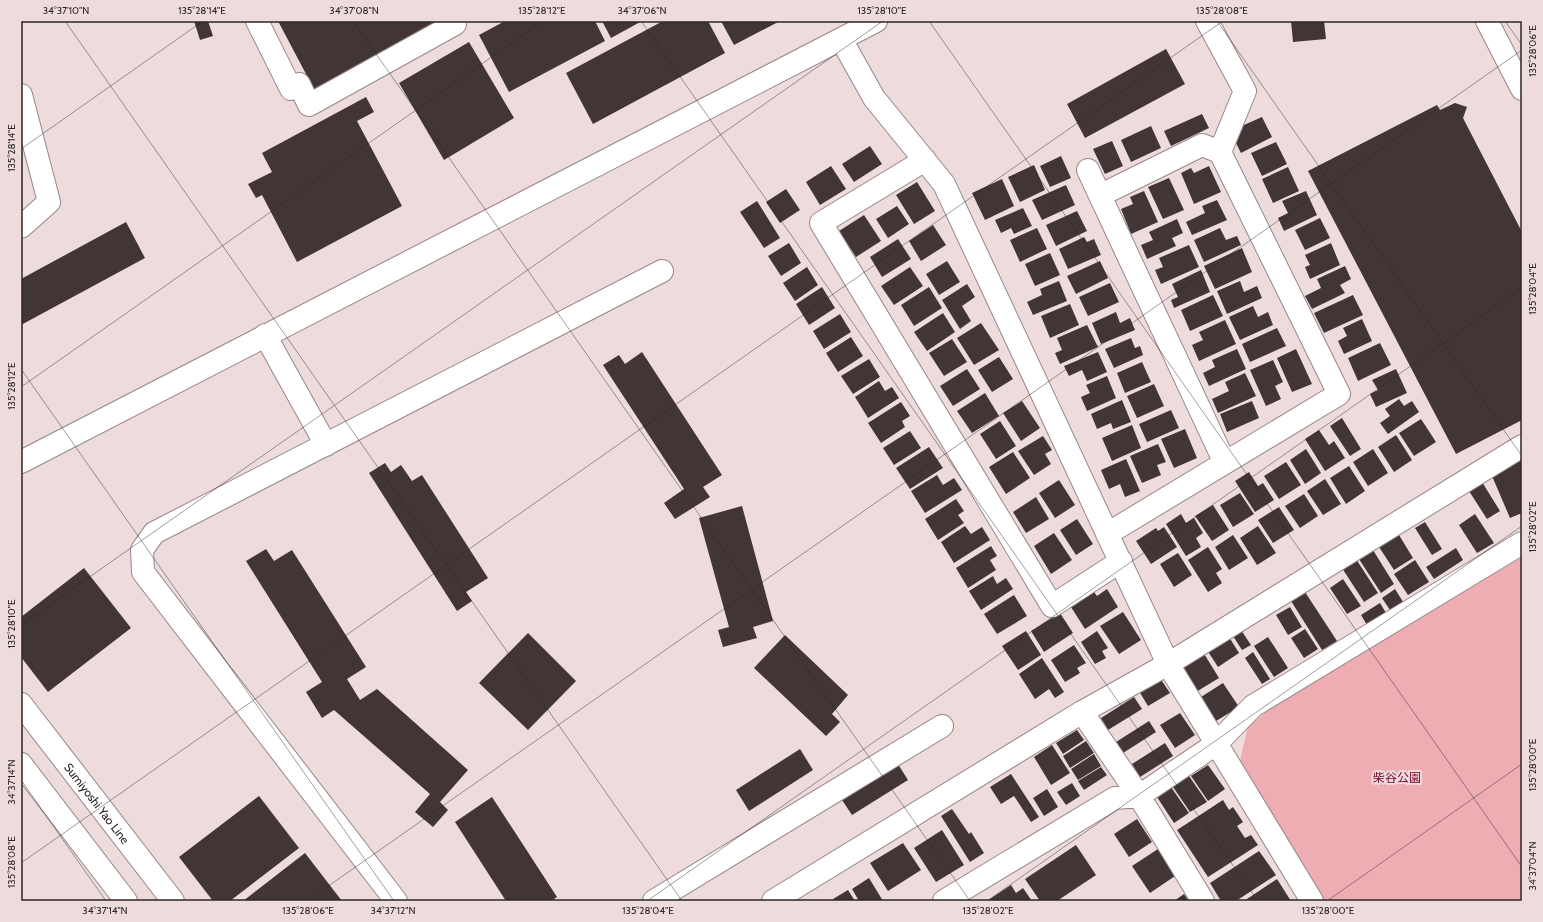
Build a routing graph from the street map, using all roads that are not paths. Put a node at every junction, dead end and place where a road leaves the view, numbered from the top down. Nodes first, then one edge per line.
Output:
1 (257, 21) edge
2 (454, 21) edge
3 (876, 21) edge
4 (1207, 21) edge
5 (1487, 21) edge
6 (842, 39) junction
7 (1522, 89) edge
8 (21, 95) edge
9 (1220, 152) junction
10 (925, 160) junction
11 (1088, 170) dead end
12 (1101, 195) junction
13 (21, 227) edge
14 (662, 271) dead end
15 (265, 335) junction
16 (326, 445) junction
17 (1522, 446) edge
18 (21, 462) edge
19 (1225, 463) junction
20 (1107, 534) junction
21 (1522, 543) edge
22 (1120, 562) junction
23 (1168, 664) junction
24 (21, 704) edge
25 (1082, 712) junction
26 (942, 726) dead end
27 (1216, 744) junction
28 (21, 764) edge
29 (1139, 796) junction
30 (126, 901) edge
31 (174, 901) edge
32 (396, 901) edge
33 (654, 901) edge
34 (772, 901) edge
35 (944, 901) edge
36 (1204, 901) edge
37 (1312, 901) edge

1 - 2 street
3 - 6 street
4 - 9 street
5 - 7 street
6 - 10 street
6 - 15 street
8 - 13 street
9 - 12 street
9 - 19 street
10 - 20 street
10 - 22 street
11 - 12 street
12 - 19 street
14 - 16 street
15 - 16 street
15 - 18 street
16 - 32 street
17 - 23 street
19 - 20 street
20 - 22 street
21 - 27 street
22 - 23 street
23 - 25 street
23 - 27 street
24 - 31 street, Sumiyoshi Yao Line
25 - 29 street
25 - 34 street
26 - 33 street
27 - 29 street
27 - 37 street
28 - 30 street
29 - 35 street
29 - 36 street

